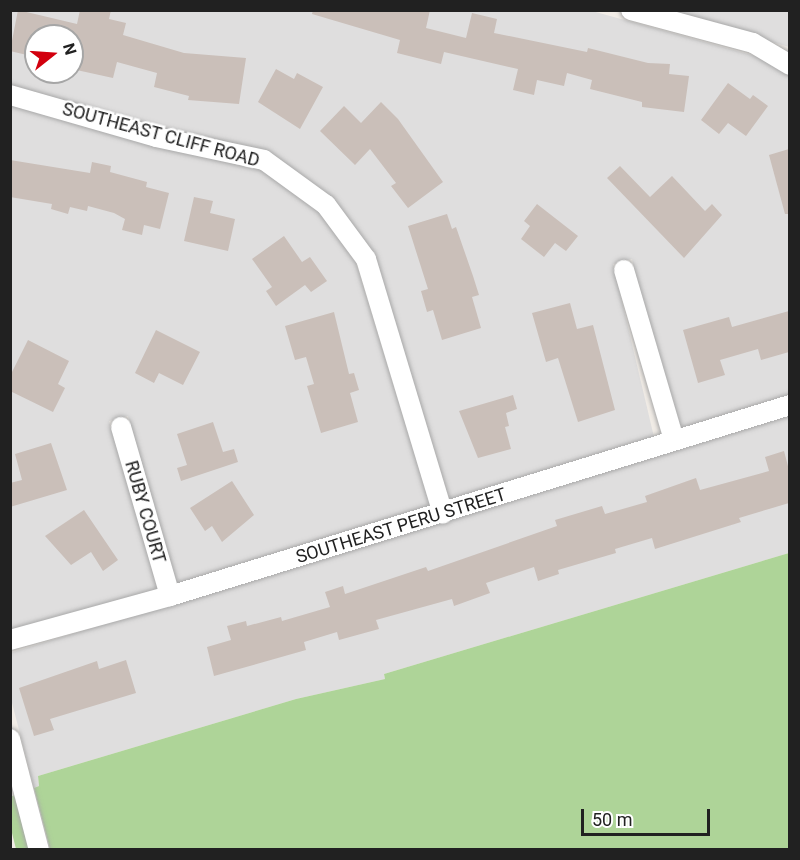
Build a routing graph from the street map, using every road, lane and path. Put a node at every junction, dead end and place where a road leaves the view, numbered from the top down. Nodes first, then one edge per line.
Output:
1 (631, 10) edge
2 (789, 65) edge
3 (10, 95) edge
4 (624, 270) dead end
5 (789, 405) edge
6 (121, 427) dead end
7 (674, 440) junction
8 (443, 514) junction
9 (170, 596) junction
10 (10, 640) edge
11 (10, 739) edge
12 (39, 849) edge

1 - 2 street
3 - 8 street, SOUTHEAST CLIFF ROAD
4 - 7 street
5 - 7 street, SOUTHEAST PERU STREET
6 - 9 street, RUBY COURT
7 - 8 street, SOUTHEAST PERU STREET
8 - 9 street, SOUTHEAST PERU STREET
9 - 10 street, SOUTHEAST PERU STREET
11 - 12 street

